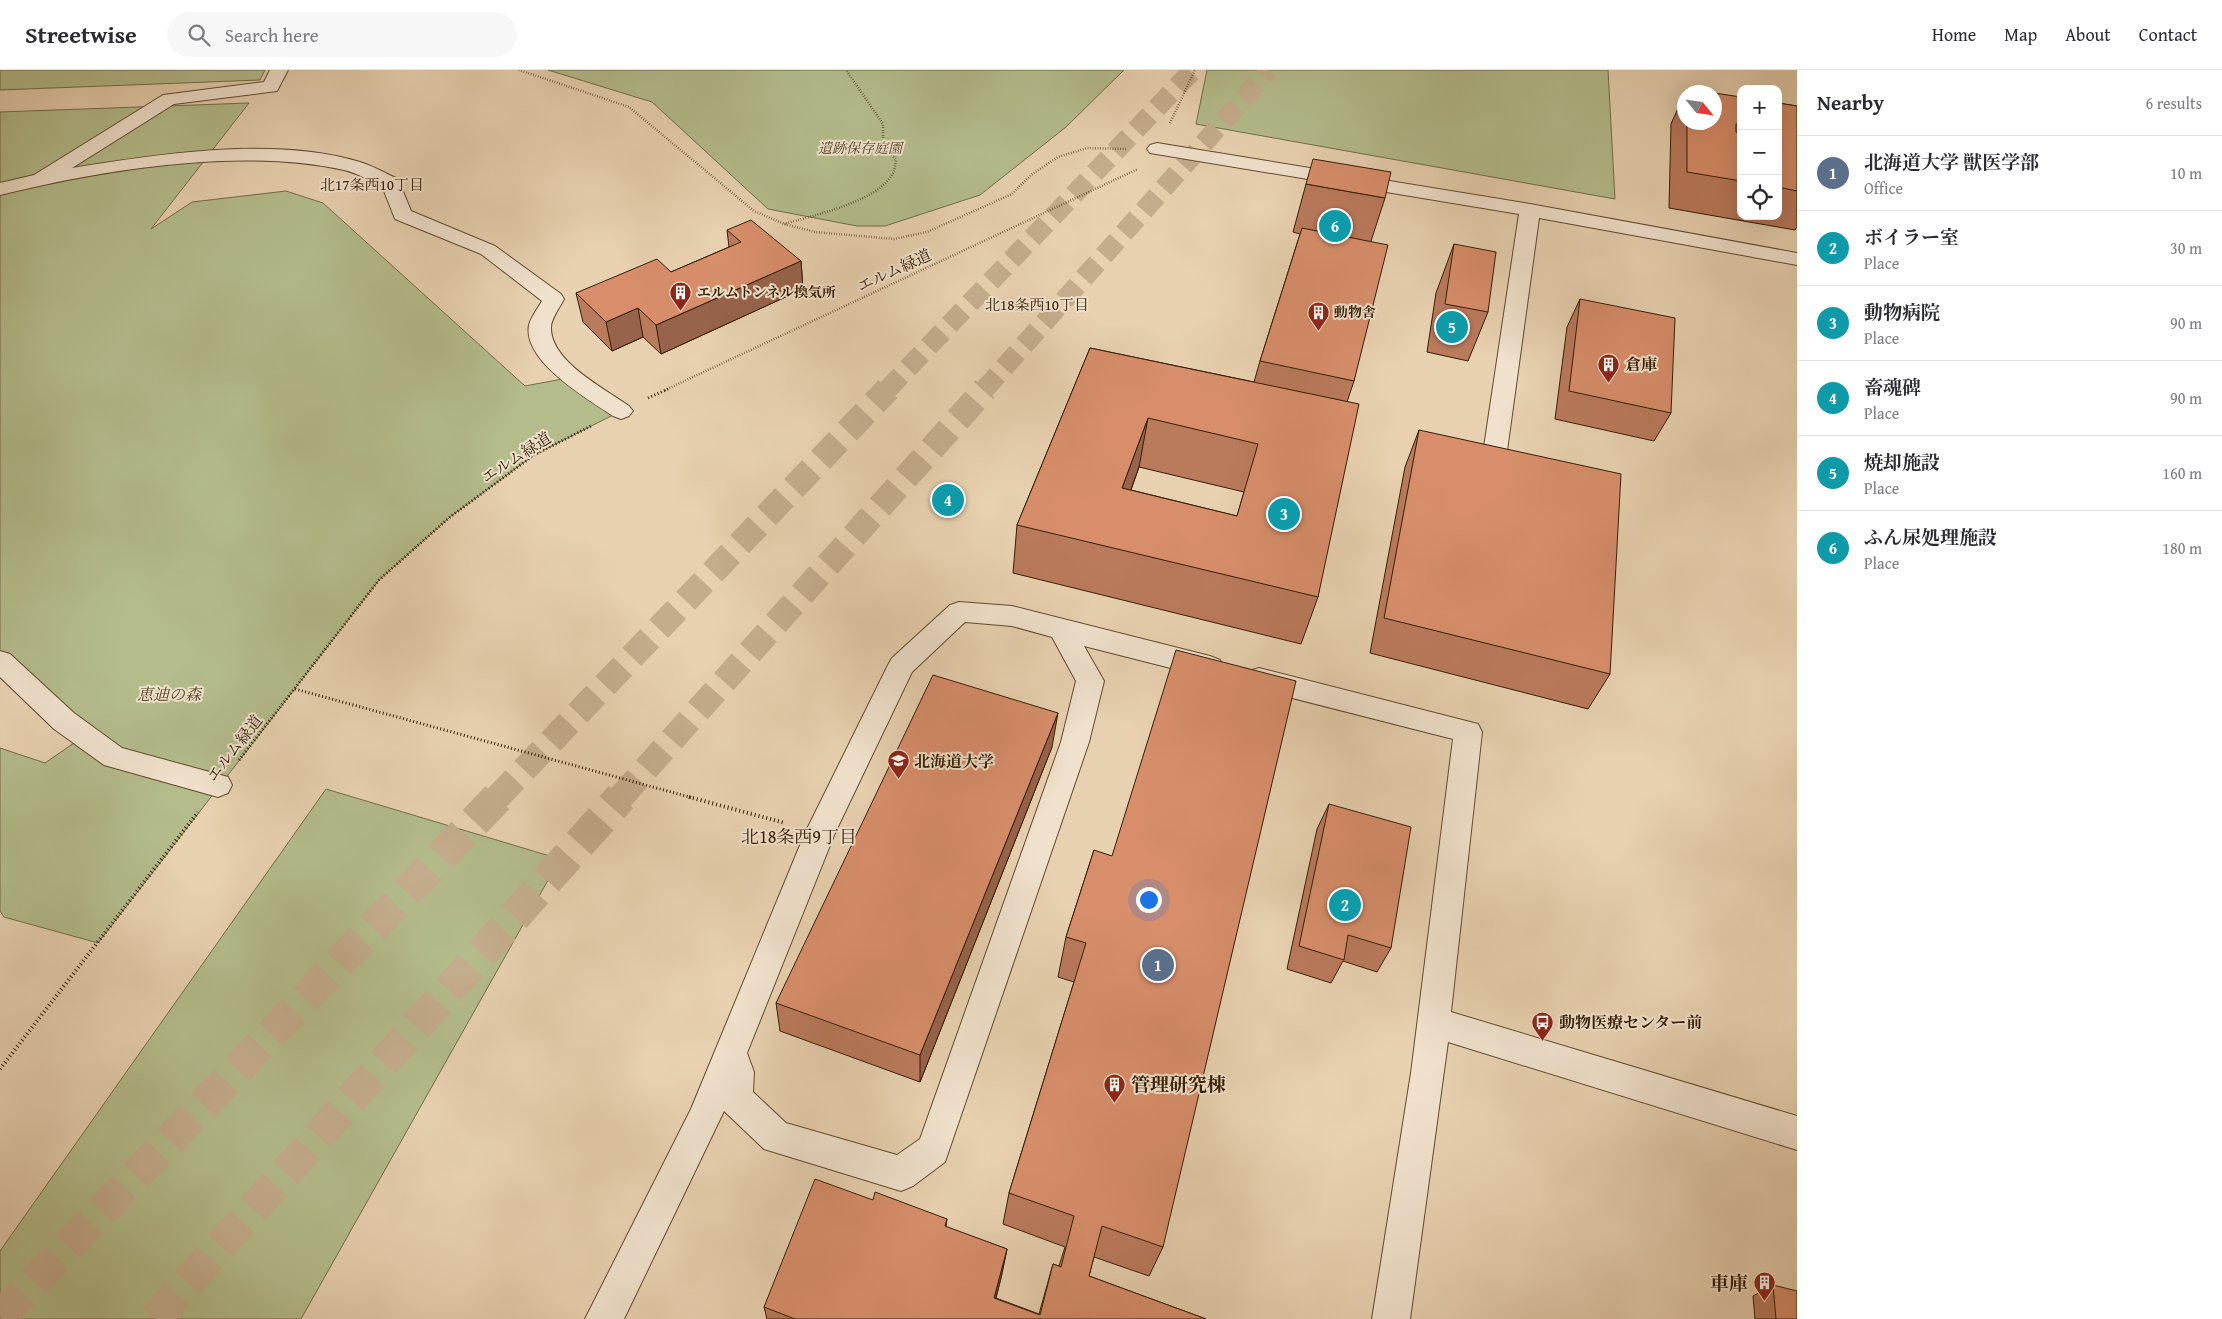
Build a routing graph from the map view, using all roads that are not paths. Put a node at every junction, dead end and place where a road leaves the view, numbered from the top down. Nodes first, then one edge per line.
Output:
1 (279, 70) edge
2 (1157, 150) road end
3 (41, 179) junction
4 (0, 189) edge
5 (1530, 210) junction
6 (1797, 259) edge
7 (621, 411) road end
8 (1491, 480) edge
9 (1061, 630) junction
10 (0, 661) edge
11 (218, 785) road end
12 (1434, 1022) junction
13 (731, 1053) junction
14 (1797, 1133) edge
15 (604, 1319) edge
16 (1390, 1319) edge

1 - 3 street
2 - 5 street
3 - 4 street
3 - 7 street
5 - 6 street
5 - 8 street
9 - 12 street
9 - 13 street
9 - 13 street
10 - 11 street
12 - 14 street
12 - 16 street
13 - 15 street

